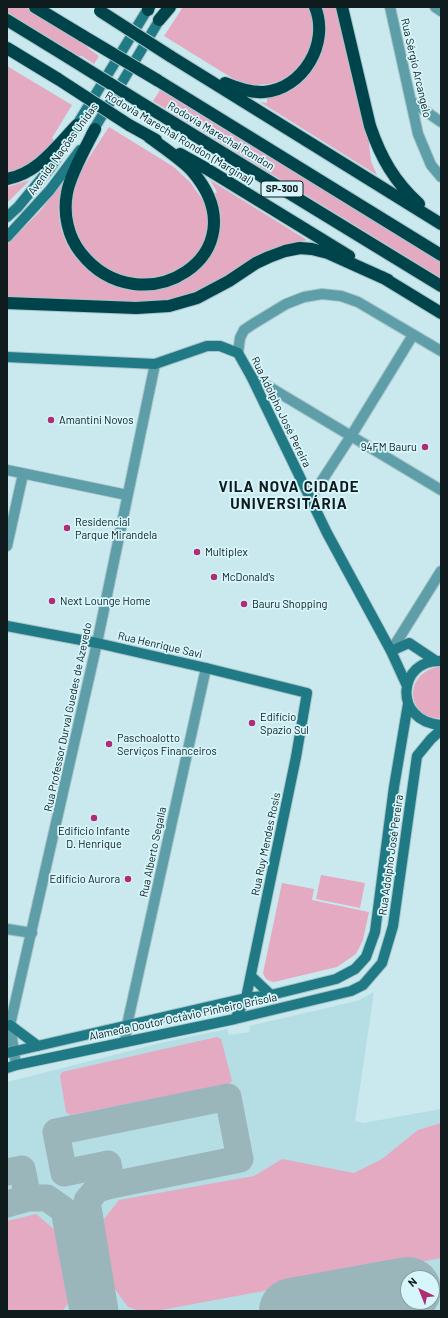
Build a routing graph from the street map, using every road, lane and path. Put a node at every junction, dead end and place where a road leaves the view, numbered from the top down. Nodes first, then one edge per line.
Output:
1 (35, 7) edge
2 (167, 7) edge
3 (170, 7) edge
4 (315, 7) edge
5 (342, 7) edge
6 (390, 7) edge
7 (435, 7) edge
8 (149, 8) edge
9 (96, 9) edge
10 (441, 11) edge
11 (7, 20) edge
12 (159, 20) junction
13 (7, 48) edge
14 (7, 56) edge
15 (188, 67) junction
16 (56, 78) junction
17 (411, 101) junction
18 (441, 122) edge
19 (77, 125) junction
20 (95, 129) junction
21 (149, 137) junction
22 (441, 177) edge
23 (7, 179) edge
24 (7, 217) edge
25 (441, 224) edge
26 (7, 237) edge
27 (441, 255) edge
28 (388, 280) junction
29 (441, 286) edge
30 (7, 303) edge
31 (441, 313) edge
32 (413, 335) junction
33 (441, 351) edge
34 (238, 353) junction
35 (7, 357) edge
36 (155, 364) junction
37 (251, 376) junction
38 (351, 436) junction
39 (7, 470) edge
40 (23, 474) junction
41 (441, 490) edge
42 (127, 495) junction
43 (310, 499) junction
44 (7, 546) edge
45 (441, 571) edge
46 (7, 626) edge
47 (97, 643) junction
48 (391, 651) junction
49 (439, 661) edge
50 (206, 668) junction
51 (407, 686) junction
52 (307, 693) joint
53 (408, 704) junction
54 (441, 725) edge
55 (441, 730) edge
56 (7, 929) edge
57 (32, 933) junction
58 (355, 969) joint
59 (251, 976) junction
60 (363, 985) joint
61 (271, 995) junction
62 (246, 998) junction
63 (235, 1019) junction
64 (10, 1025) junction
65 (127, 1025) junction
66 (125, 1042) junction
67 (38, 1046) junction
68 (10, 1052) edge
69 (12, 1066) edge

1 - 27 highway, Rodovia Marechal Rondon / SP-300, bridge
2 - 12 street, Avenida Nações Unidas
3 - 12 highway
4 - 15 highway
5 - 25 highway
6 - 17 street, Rua Sérgio Arcangelo
7 - 10 street
8 - 19 street, Avenida Nações Unidas
9 - 15 highway, bridge
11 - 29 highway, Rodovia Marechal Rondon / SP-300, bridge
12 - 20 street, Avenida Nações Unidas
13 - 16 highway, Rodovia Marechal Rondon (Marginal)
14 - 16 highway
15 - 25 highway
16 - 21 highway, Rodovia Marechal Rondon (Marginal), bridge
17 - 18 street
17 - 22 street, Rua Sérgio Arcangelo
19 - 23 highway
19 - 24 street, Avenida Nações Unidas
20 - 21 highway
20 - 26 street, Avenida Nações Unidas
21 - 28 highway, Rodovia Marechal Rondon (Marginal)
28 - 30 highway
28 - 31 highway, Rodovia Marechal Rondon (Marginal)
32 - 33 street
32 - 34 street
32 - 38 street
34 - 36 street
34 - 37 street, Rua Adolpho José Pereira
35 - 36 street
36 - 42 street, Rua Professor Durval Guedes de Azevedo
37 - 38 street
37 - 43 street, Rua Adolpho José Pereira
38 - 41 street
38 - 43 street
39 - 40 street
40 - 42 street
40 - 44 street
42 - 47 street, Rua Professor Durval Guedes de Azevedo
43 - 48 street, Rua Adolpho José Pereira
45 - 48 street
46 - 47 street, Rua Henrique Savi
47 - 50 street, Rua Henrique Savi
47 - 57 street, Rua Professor Durval Guedes de Azevedo
48 - 49 street
48 - 51 street, Rua Adolpho José Pereira
49 - 51 street
50 - 52 street, Rua Henrique Savi
50 - 65 street, Rua Alberto Segalla
51 - 53 street, Rua Adolpho José Pereira
52 - 59 street, Rua Ruy Mendes Rosis
53 - 54 street
53 - 58 street, Rua Adolpho José Pereira
55 - 60 street, Rua Adolpho José Pereira
56 - 57 street
57 - 64 street, Rua Professor Durval Guedes de Azevedo
58 - 61 street, Alameda Doutor Octávio Pinheiro Brisola
59 - 61 street
59 - 62 street, Rua Ruy Mendes Rosis
60 - 63 street, Alameda Doutor Octávio Pinheiro Brisola
61 - 62 street, Alameda Doutor Octávio Pinheiro Brisola
62 - 63 street, Rua Ruy Mendes Rosis
62 - 65 street, Alameda Doutor Octávio Pinheiro Brisola
63 - 66 street, Alameda Doutor Octávio Pinheiro Brisola
64 - 67 street
64 - 68 street, Rua Professor Durval Guedes de Azevedo
65 - 66 street, Rua Alberto Segalla
65 - 67 street, Alameda Doutor Octávio Pinheiro Brisola
66 - 69 street, Alameda Doutor Octávio Pinheiro Brisola
67 - 68 street, Alameda Doutor Octávio Pinheiro Brisola
68 - 69 street, Rua Professor Durval Guedes de Azevedo

